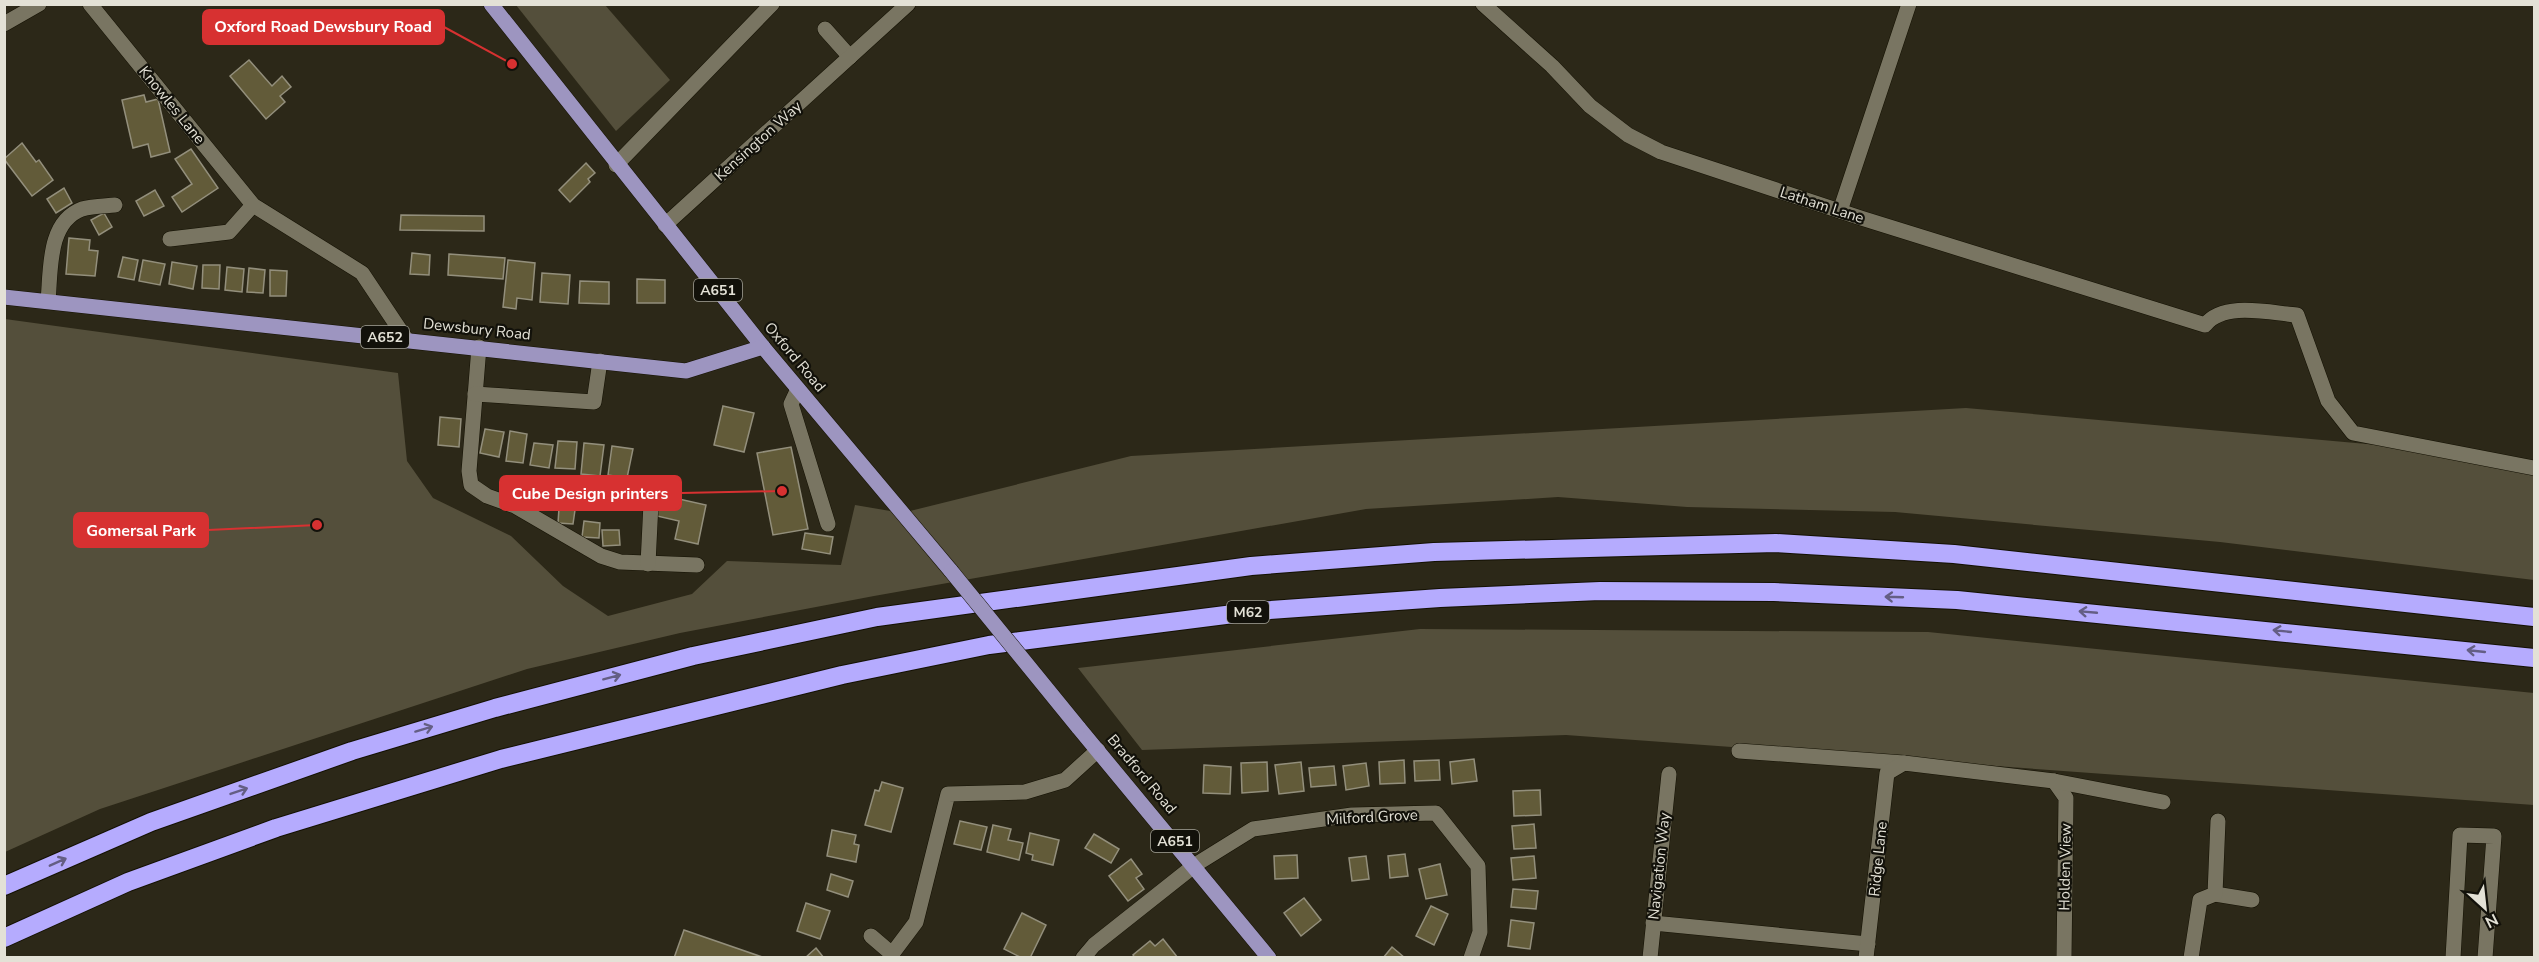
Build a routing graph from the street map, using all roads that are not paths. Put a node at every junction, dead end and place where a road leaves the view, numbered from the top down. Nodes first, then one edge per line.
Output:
1 (39, 4) edge
2 (90, 4) edge
3 (491, 4) edge
4 (772, 4) edge
5 (908, 4) edge
6 (1483, 4) edge
7 (1909, 4) edge
8 (4, 24) edge
9 (825, 28) dead end
10 (850, 57) junction
11 (616, 165) junction
12 (115, 205) dead end
13 (253, 205) junction
14 (1840, 211) junction
15 (665, 225) junction
16 (170, 239) dead end
17 (4, 297) edge
18 (48, 301) junction
19 (406, 339) junction
20 (479, 347) junction
21 (763, 347) junction
22 (600, 361) junction
23 (798, 389) junction
24 (475, 394) junction
25 (2535, 468) edge
26 (652, 483) dead end
27 (828, 524) dead end
28 (648, 564) junction
29 (697, 565) dead end
30 (2535, 617) edge
31 (2535, 658) edge
32 (1078, 727) joint
33 (1098, 750) junction
34 (1739, 751) dead end
35 (1904, 762) junction
36 (1669, 774) dead end
37 (2054, 780) junction
38 (2163, 802) dead end
39 (2218, 821) dead end
40 (1195, 865) junction
41 (4, 886) edge
42 (2215, 894) junction
43 (2252, 900) dead end
44 (1653, 923) junction
45 (871, 936) dead end
46 (4, 938) edge
47 (1867, 951) edge
48 (891, 956) edge
49 (1083, 957) edge
50 (1269, 957) edge
51 (1471, 957) edge
52 (1650, 957) edge
53 (2064, 957) edge
54 (2191, 957) edge
55 (2453, 957) edge
56 (2485, 957) edge

1 - 8 street
2 - 13 street, Knowles Lane
3 - 11 main road, Oxford Road / A651
4 - 11 street
5 - 10 street, Kensington Way
6 - 14 street, Latham Lane
7 - 14 street
9 - 10 street
10 - 15 street, Kensington Way
11 - 15 main road, Oxford Road / A651
12 - 18 street
13 - 16 street
13 - 19 street, Knowles Lane
14 - 25 street, Latham Lane
15 - 21 main road, Oxford Road / A651
17 - 18 main road, Dewsbury Road / A652
18 - 19 main road, Dewsbury Road / A652
19 - 20 main road, Dewsbury Road / A652
20 - 22 main road, Dewsbury Road / A652
20 - 24 street
21 - 22 main road, Dewsbury Road / A652
21 - 23 main road, Oxford Road / A651
22 - 24 street
23 - 27 street
23 - 32 main road, Oxford Road / A651, bridge
24 - 28 street
26 - 28 street
28 - 29 street
41 -> 30 highway
31 -> 46 highway, M62
32 - 33 main road, Bradford Road / A651
33 - 40 main road, Bradford Road / A651
33 - 48 street
34 - 35 street
35 - 37 street
35 - 47 street, Ridge Lane
36 - 44 street, Navigation Way
37 - 38 street
37 - 53 street, Holden View
39 - 42 street
40 - 49 street
40 - 50 main road, Bradford Road / A651
40 - 51 street, Milford Grove
42 - 43 street
42 - 54 street
44 - 47 street
44 - 52 street, Navigation Way
45 - 48 street
55 - 56 street

